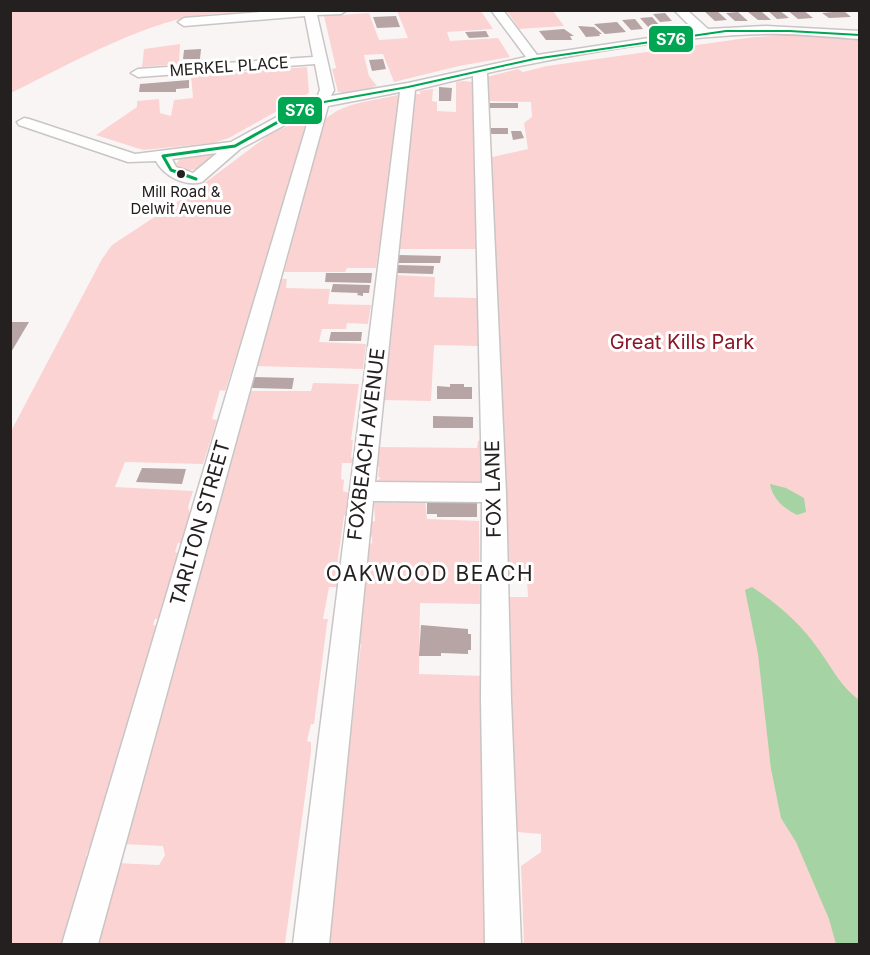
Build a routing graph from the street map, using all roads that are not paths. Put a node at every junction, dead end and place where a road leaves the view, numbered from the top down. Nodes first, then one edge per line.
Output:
1 (341, 10) edge
2 (497, 10) edge
3 (680, 10) edge
4 (310, 12) junction
5 (184, 22) dead end
6 (705, 33) junction
7 (860, 35) edge
8 (534, 59) junction
9 (320, 60) junction
10 (480, 70) junction
11 (138, 73) dead end
12 (408, 87) junction
13 (324, 102) junction
14 (24, 122) dead end
15 (234, 146) junction
16 (163, 156) junction
17 (361, 491) junction
18 (494, 493) junction
19 (80, 945) edge
20 (311, 945) edge
21 (503, 945) edge

1 - 4 street
2 - 8 street
3 - 6 street
4 - 5 street
4 - 9 street
6 - 7 street
6 - 8 street
8 - 10 street
9 - 11 street, MERKEL PLACE
9 - 13 street
10 - 12 street
10 - 18 street, FOX LANE
12 - 13 street
12 - 17 street, FOXBEACH AVENUE
13 - 15 street
13 - 19 street, TARLTON STREET
14 - 16 street
15 - 16 street
15 - 16 street
17 - 18 street
17 - 20 street, FOXBEACH AVENUE
18 - 21 street, FOX LANE

